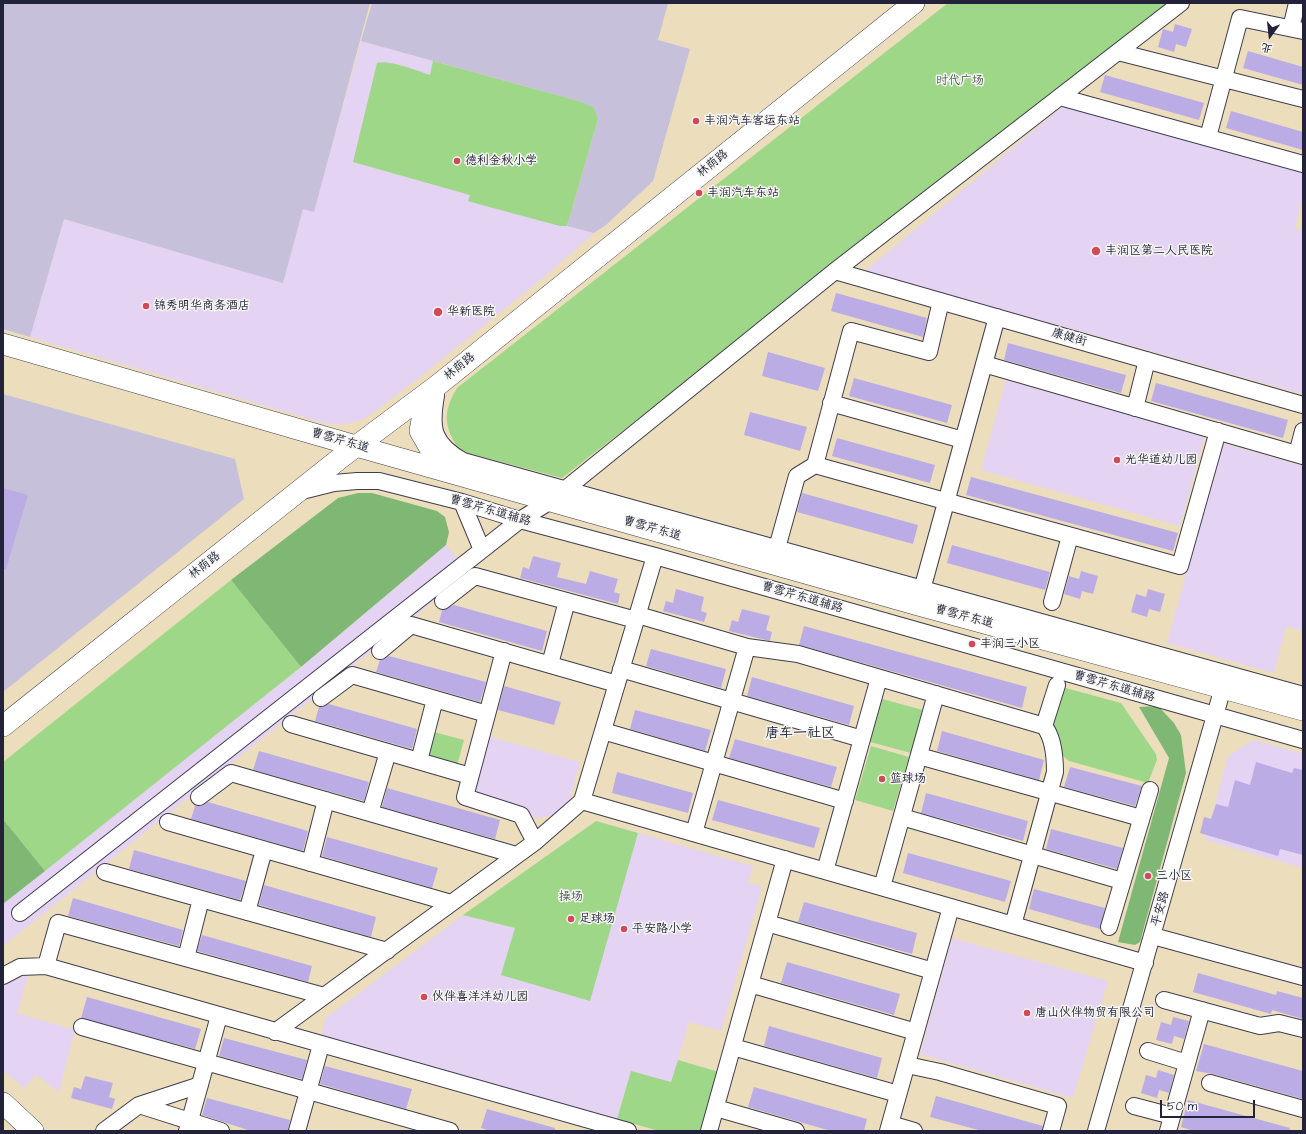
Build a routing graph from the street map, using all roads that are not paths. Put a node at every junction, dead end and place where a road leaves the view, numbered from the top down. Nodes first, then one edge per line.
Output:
1 (914, 3) edge
2 (1181, 3) edge
3 (1297, 3) edge
4 (1297, 30) edge
5 (1118, 52) junction
6 (1224, 78) junction
7 (1060, 97) junction
8 (1303, 99) edge
9 (1208, 137) junction
10 (1303, 164) edge
11 (835, 271) junction
12 (942, 302) junction
13 (997, 317) junction
14 (3, 344) edge
15 (3, 358) edge
16 (1147, 360) junction
17 (984, 364) junction
18 (438, 385) junction
19 (831, 403) junction
20 (1303, 405) edge
21 (1135, 408) junction
22 (1303, 430) edge
23 (1218, 431) junction
24 (963, 440) junction
25 (350, 451) junction
26 (1300, 455) edge
27 (815, 465) junction
28 (464, 476) junction
29 (298, 492) junction
30 (553, 499) junction
31 (462, 502) junction
32 (946, 502) junction
33 (520, 520) junction
34 (1070, 536) junction
35 (778, 548) junction
36 (482, 550) junction
37 (655, 556) junction
38 (920, 596) junction
39 (443, 601) dead end
40 (568, 601) junction
41 (1052, 602) dead end
42 (637, 617) junction
43 (747, 647) junction
44 (380, 651) dead end
45 (504, 651) junction
46 (550, 664) junction
47 (619, 676) junction
48 (879, 678) junction
49 (1057, 685) dead end
50 (936, 694) junction
51 (1222, 694) junction
52 (1303, 695) edge
53 (321, 698) dead end
54 (435, 699) junction
55 (731, 701) junction
56 (1303, 710) edge
57 (486, 714) junction
58 (1303, 723) edge
59 (291, 724) dead end
60 (3, 726) edge
61 (1044, 726) junction
62 (603, 731) junction
63 (862, 739) junction
64 (1303, 740) edge
65 (388, 752) junction
66 (919, 756) junction
67 (419, 761) junction
68 (714, 763) junction
69 (470, 776) junction
70 (1150, 790) dead end
71 (1049, 792) junction
72 (199, 797) dead end
73 (326, 800) junction
74 (582, 801) junction
75 (845, 801) junction
76 (370, 813) junction
77 (902, 817) junction
78 (1141, 818) junction
79 (168, 822) dead end
80 (694, 833) junction
81 (534, 842) junction
82 (264, 850) junction
83 (516, 855) junction
84 (1032, 855) junction
85 (785, 859) junction
86 (310, 863) junction
87 (825, 871) junction
88 (105, 872) dead end
89 (1122, 881) junction
90 (882, 887) junction
91 (201, 899) junction
92 (451, 903) junction
93 (951, 907) junction
94 (247, 912) junction
95 (20, 913) dead end
96 (767, 922) junction
97 (1013, 925) junction
98 (1109, 927) dead end
99 (1153, 936) junction
100 (387, 951) junction
101 (186, 958) junction
102 (1145, 963) junction
103 (46, 966) junction
104 (933, 971) junction
105 (3, 976) edge
106 (1303, 977) edge
107 (750, 984) junction
108 (324, 996) junction
109 (1164, 1000) dead end
110 (1202, 1010) junction
111 (219, 1016) junction
112 (82, 1027) dead end
113 (1303, 1029) edge
114 (275, 1032) junction
115 (916, 1032) junction
116 (321, 1045) junction
117 (732, 1047) junction
118 (1148, 1051) dead end
119 (206, 1062) junction
120 (1187, 1063) junction
121 (907, 1065) junction
122 (1210, 1083) dead end
123 (200, 1085) junction
124 (308, 1091) junction
125 (898, 1094) junction
126 (3, 1103) edge
127 (139, 1105) junction
128 (1134, 1106) dead end
129 (716, 1108) junction
130 (1303, 1109) edge
131 (1170, 1124) edge
132 (409, 1125) edge
133 (584, 1125) edge
134 (189, 1127) edge
135 (889, 1128) edge
136 (33, 1131) edge
137 (104, 1131) edge
138 (221, 1131) edge
139 (297, 1131) edge
140 (450, 1131) edge
141 (628, 1131) edge
142 (709, 1131) edge
143 (796, 1131) edge
144 (914, 1131) edge
145 (1051, 1131) edge
146 (1096, 1131) edge

1 - 18 main road, 林荫路
2 - 5 street
3 - 4 street
4 - 6 street
5 - 6 street
5 - 7 street
6 - 8 street
6 - 9 street
7 - 9 street
7 - 11 street
9 - 10 street
11 - 12 street, 康健街
11 - 30 street
12 - 13 street, 康健街
12 - 19 street
13 - 16 street, 康健街
13 - 17 street
14 - 25 main road, 曹雪芹东道
15 - 25 main road, 曹雪芹东道
16 - 20 street, 康健街
16 - 21 street
17 - 21 street
17 - 24 street
18 - 25 main road, 林荫路
18 - 28 main road
18 - 30 street
19 - 24 street
19 - 27 street
21 - 23 street
22 - 26 street
23 - 26 street
23 - 34 street
24 - 32 street
25 - 28 main road, 曹雪芹东道
25 - 29 main road, 林荫路
25 - 30 main road, 曹雪芹东道
27 - 32 street
27 - 35 street
28 - 30 main road, 曹雪芹东道
29 - 31 street, 曹雪芹东道辅路
29 - 60 main road, 林荫路
30 - 33 street
30 - 35 street
30 - 38 main road, 曹雪芹东道
30 - 51 main road, 曹雪芹东道
31 - 33 street, 曹雪芹东道辅路
31 - 36 street
32 - 34 street
32 - 38 street
33 - 36 street
33 - 37 street, 曹雪芹东道辅路
34 - 41 street
35 - 38 street
36 - 95 street
37 - 42 street
37 - 51 street, 曹雪芹东道辅路
38 - 51 main road, 曹雪芹东道
39 - 40 street
40 - 42 street
40 - 46 street
42 - 43 street
42 - 47 street
43 - 48 street
43 - 55 street
44 - 45 street
45 - 46 street
45 - 57 street
46 - 47 street
47 - 55 street
47 - 62 street
48 - 50 street
48 - 63 street
49 - 61 street
50 - 61 street
50 - 66 street
51 - 52 street, 曹雪芹东道辅路
51 - 56 main road, 曹雪芹东道
51 - 58 main road, 曹雪芹东道
51 - 64 street, 曹雪芹东道辅路
51 - 99 street, 平安路
53 - 54 street
54 - 57 street
54 - 67 street
55 - 63 street
55 - 68 street
57 - 69 street
59 - 65 street
61 - 71 street
62 - 68 street
62 - 74 street
63 - 75 street
65 - 67 street
65 - 76 street
66 - 71 street
66 - 77 street
67 - 69 street
68 - 75 street
68 - 80 street
69 - 81 street
70 - 78 street
71 - 78 street
71 - 84 street
72 - 73 street
73 - 76 street
73 - 86 street
74 - 80 street
74 - 81 street
75 - 87 street
76 - 83 street
77 - 84 street
77 - 90 street
78 - 89 street
79 - 82 street
80 - 85 street
81 - 83 street
82 - 86 street
82 - 94 street
83 - 92 street
84 - 89 street
84 - 97 street
85 - 87 street
85 - 96 street
86 - 92 street
87 - 90 street
88 - 91 street
89 - 98 street
90 - 93 street
91 - 94 street
91 - 101 street
92 - 100 street
93 - 97 street
93 - 104 street
94 - 100 street
96 - 104 street
96 - 107 street
97 - 102 street
99 - 102 street, 平安路
99 - 106 street
100 - 108 street
101 - 103 street
101 - 108 street
102 - 146 street, 平安路
103 - 105 street
103 - 111 street
104 - 115 street
107 - 115 street
107 - 117 street
108 - 114 street
109 - 110 street
110 - 113 street
110 - 120 street
111 - 114 street
111 - 119 street
112 - 119 street
114 - 116 street
115 - 121 street
116 - 124 street
116 - 133 street
117 - 125 street
117 - 129 street
118 - 120 street
119 - 123 street
119 - 124 street
120 - 131 street
121 - 125 street
121 - 145 street
122 - 130 street
123 - 127 street
123 - 134 street
124 - 132 street
124 - 139 street
125 - 135 street
126 - 136 main road
127 - 134 street
127 - 137 street
128 - 131 street
129 - 142 street
129 - 143 street
132 - 140 street
133 - 141 street
134 - 138 street
135 - 144 street

